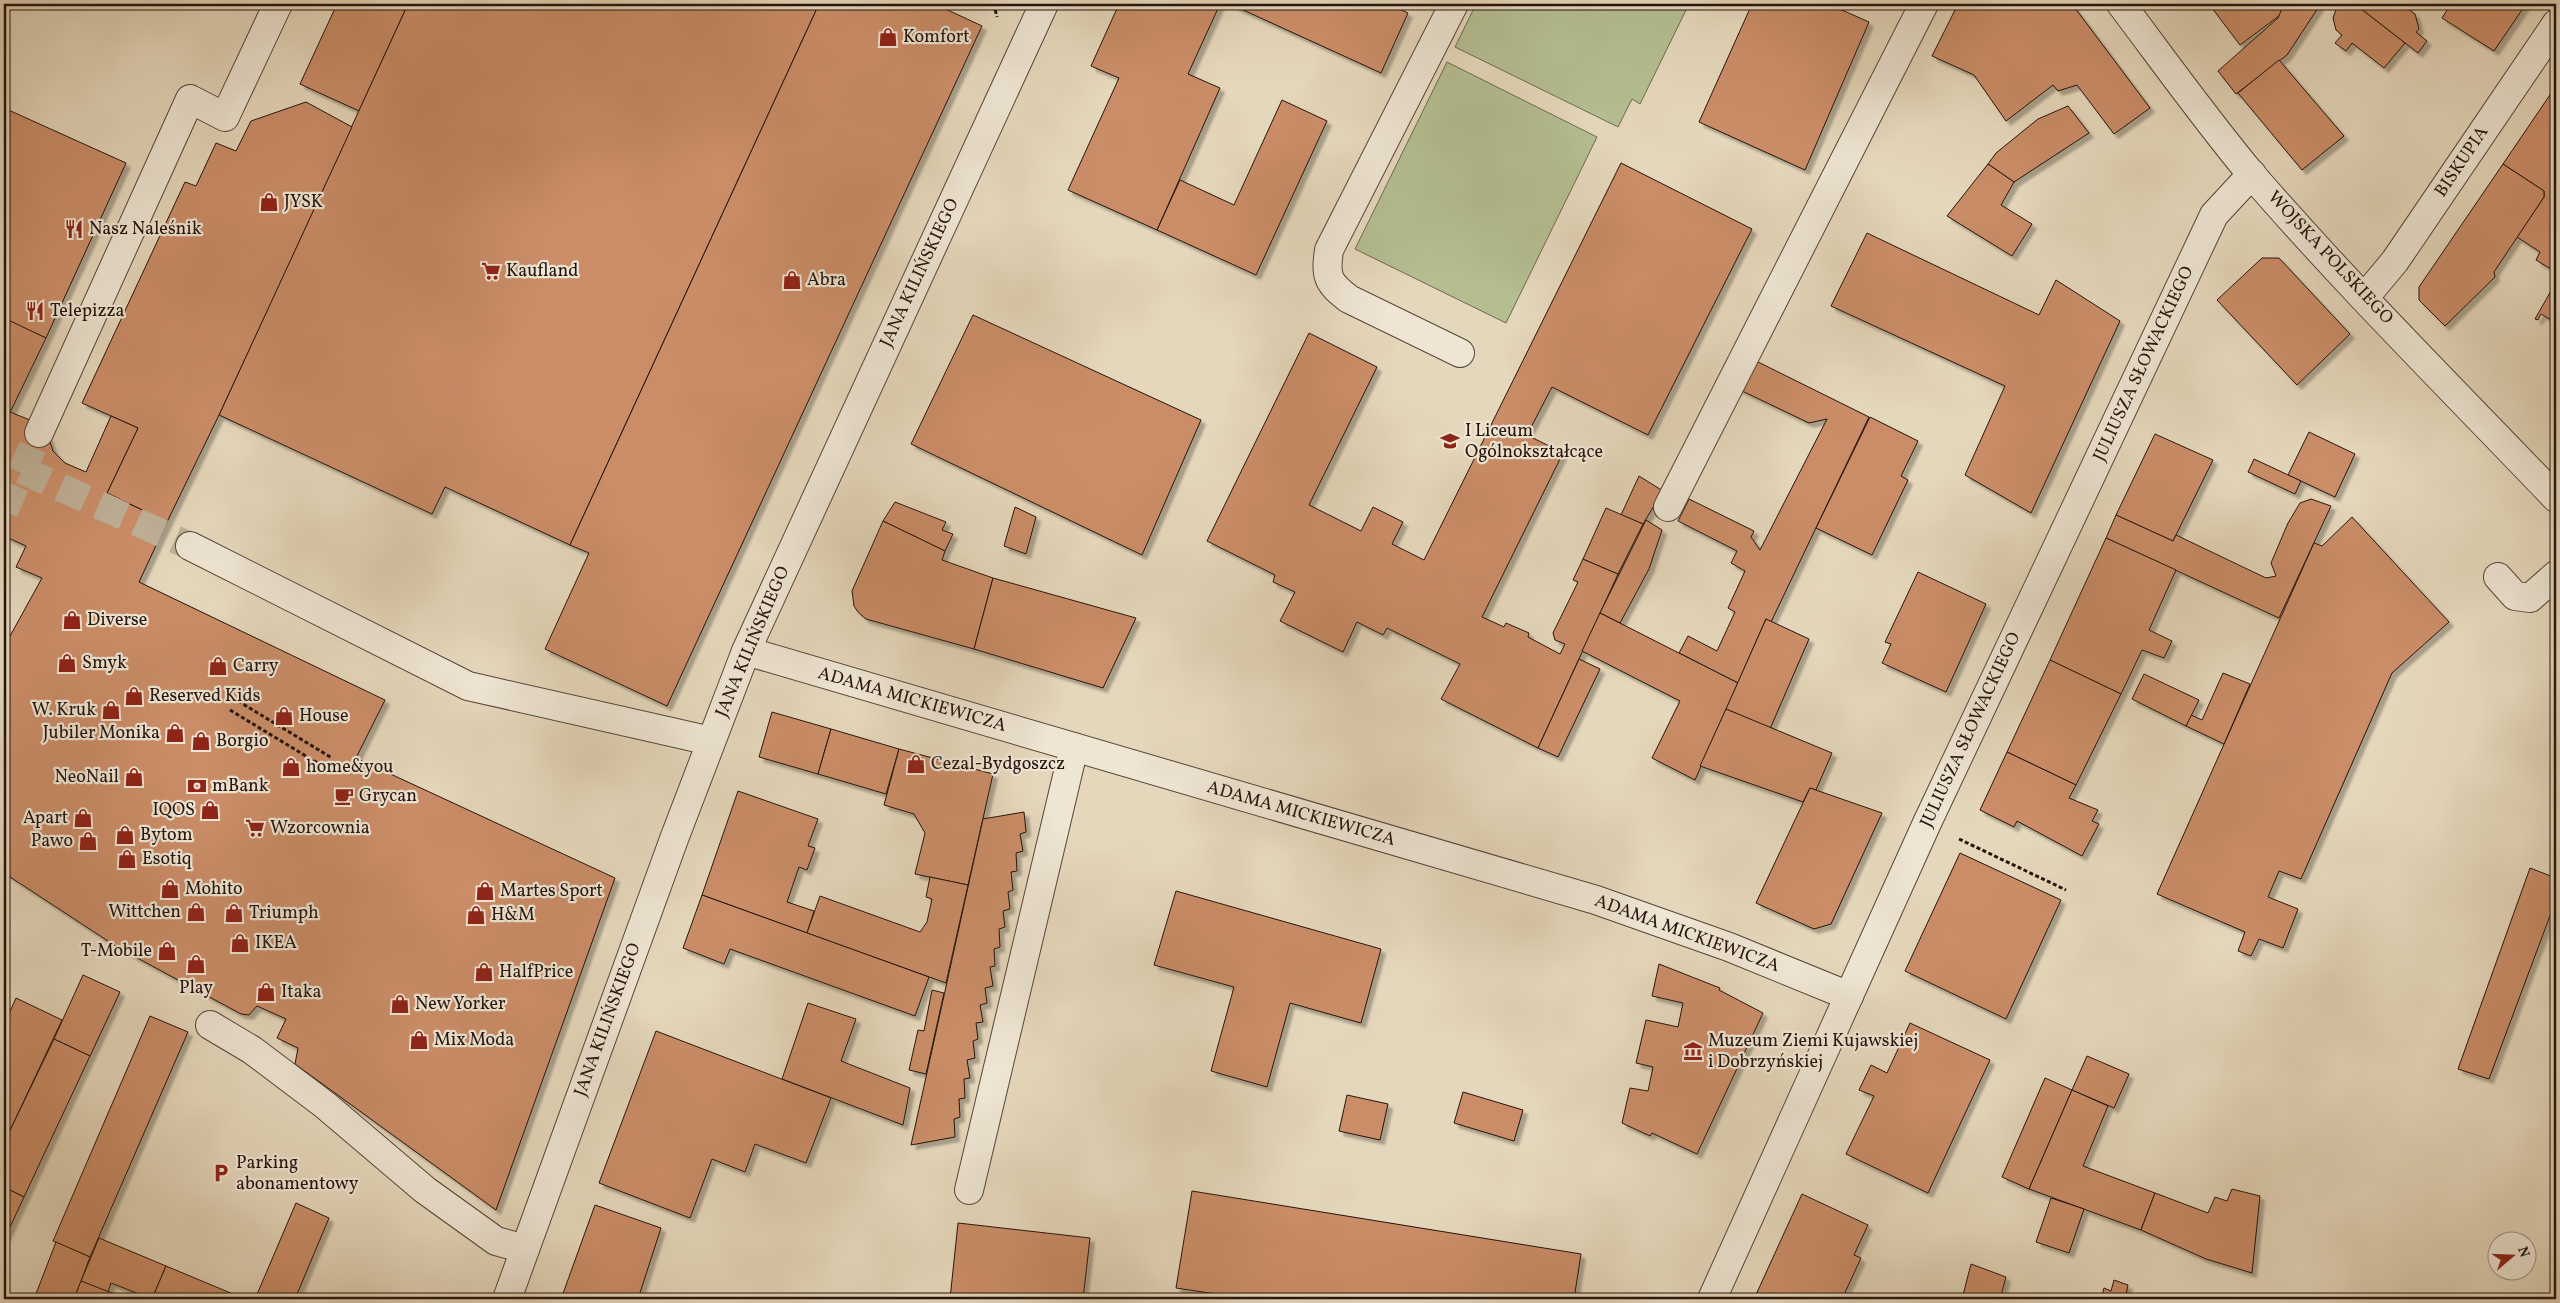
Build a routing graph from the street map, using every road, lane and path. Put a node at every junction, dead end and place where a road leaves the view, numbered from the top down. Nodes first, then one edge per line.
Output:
1 (278, 4) edge
2 (1044, 4) edge
3 (1454, 4) edge
4 (1924, 4) edge
5 (2120, 4) edge
6 (2556, 24) edge
7 (2252, 174) junction
8 (2365, 297) junction
9 (1460, 353) dead end
10 (39, 433) tunnel mouth
11 (2556, 498) edge
12 (1668, 507) dead end
13 (190, 546) tunnel mouth
14 (2556, 575) edge
15 (2498, 577) dead end
16 (746, 651) junction
17 (238, 701) dead end
18 (230, 710) dead end
19 (712, 741) junction
20 (1074, 747) junction
21 (332, 758) dead end
22 (324, 767) dead end
23 (1927, 823) junction
24 (2066, 890) dead end
25 (1849, 996) junction
26 (210, 1024) dead end
27 (969, 1190) dead end
28 (525, 1249) junction
29 (507, 1299) edge
30 (1712, 1299) edge

1 - 10 street
2 - 16 street, JANA KILIŃSKIEGO
3 - 9 street
4 - 12 street
5 - 7 street, WOJSKA POLSKIEGO
6 - 8 street, BISKUPIA
7 - 8 street, WOJSKA POLSKIEGO
7 - 23 street, JULIUSZA SŁOWACKIEGO
8 - 11 street, WOJSKA POLSKIEGO
13 - 19 street
14 - 15 street
16 - 19 street, JANA KILIŃSKIEGO
16 - 20 street, ADAMA MICKIEWICZA
17 - 21 path
18 - 22 path
19 - 28 street, JANA KILIŃSKIEGO
20 - 25 street, ADAMA MICKIEWICZA
20 - 27 street
23 - 24 path
23 - 25 street, JULIUSZA SŁOWACKIEGO
25 - 30 street, JULIUSZA SŁOWACKIEGO
26 - 28 street
28 - 29 street, JANA KILIŃSKIEGO

